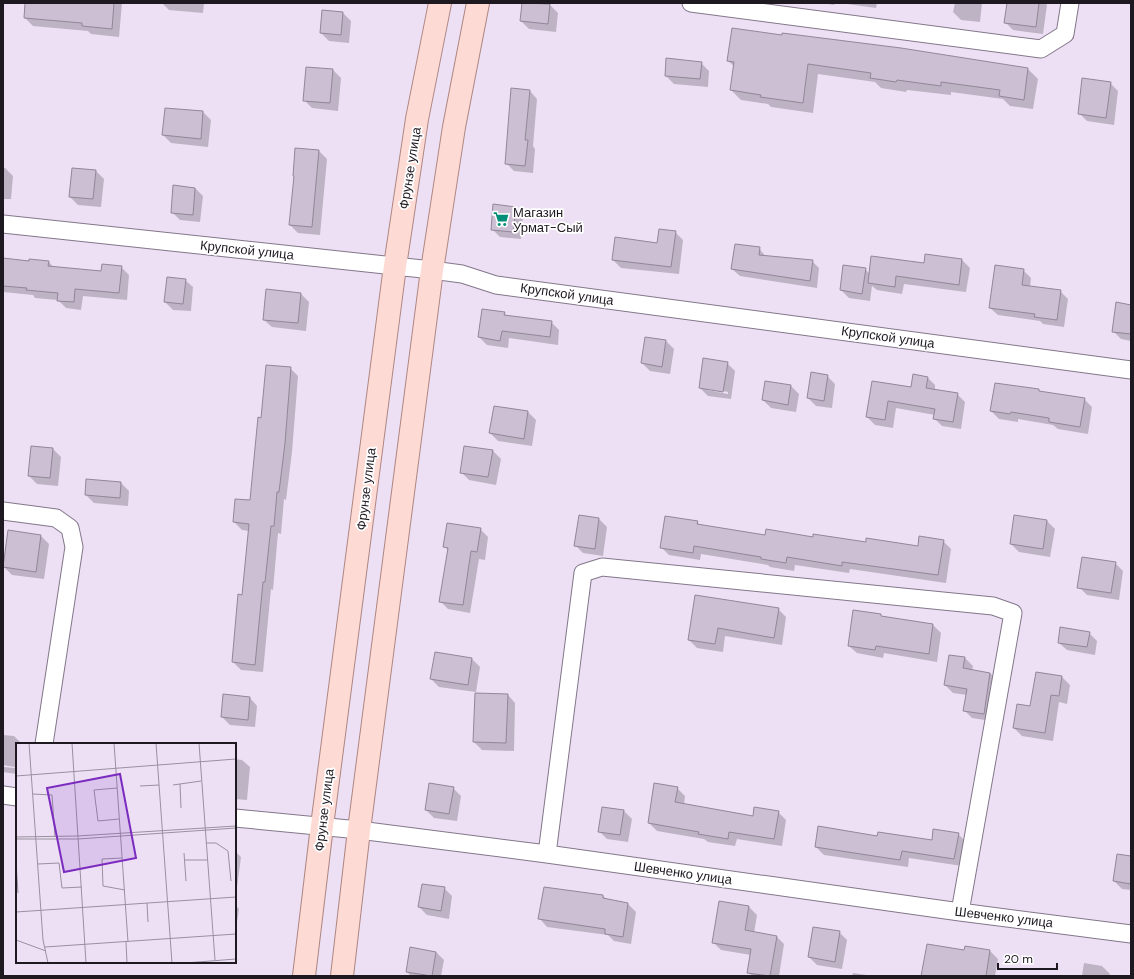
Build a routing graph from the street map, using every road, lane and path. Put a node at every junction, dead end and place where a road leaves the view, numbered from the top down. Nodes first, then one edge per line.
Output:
1 (440, 3) edge
2 (478, 3) edge
3 (691, 3) edge
4 (1070, 3) edge
5 (3, 224) edge
6 (395, 266) junction
7 (432, 270) junction
8 (1131, 370) edge
9 (3, 511) edge
10 (44, 743) edge
11 (3, 795) edge
12 (16, 797) edge
13 (236, 818) edge
14 (322, 826) junction
15 (359, 830) junction
16 (546, 854) junction
17 (960, 912) junction
18 (1131, 934) edge
19 (304, 976) edge
20 (342, 976) edge

1 - 6 main road, Фрунзе улица
2 - 7 main road
3 - 4 street
5 - 6 street, Крупской улица
6 - 7 street, Крупской улица
6 - 14 main road, Фрунзе улица
7 - 8 street, Крупской улица
7 - 15 main road
9 - 10 street
11 - 12 street
13 - 14 street, Шевченко улица
14 - 15 street, Шевченко улица
14 - 19 main road, Фрунзе улица
15 - 16 street, Шевченко улица
15 - 20 main road
16 - 17 street, Шевченко улица
16 - 17 street
17 - 18 street, Шевченко улица

